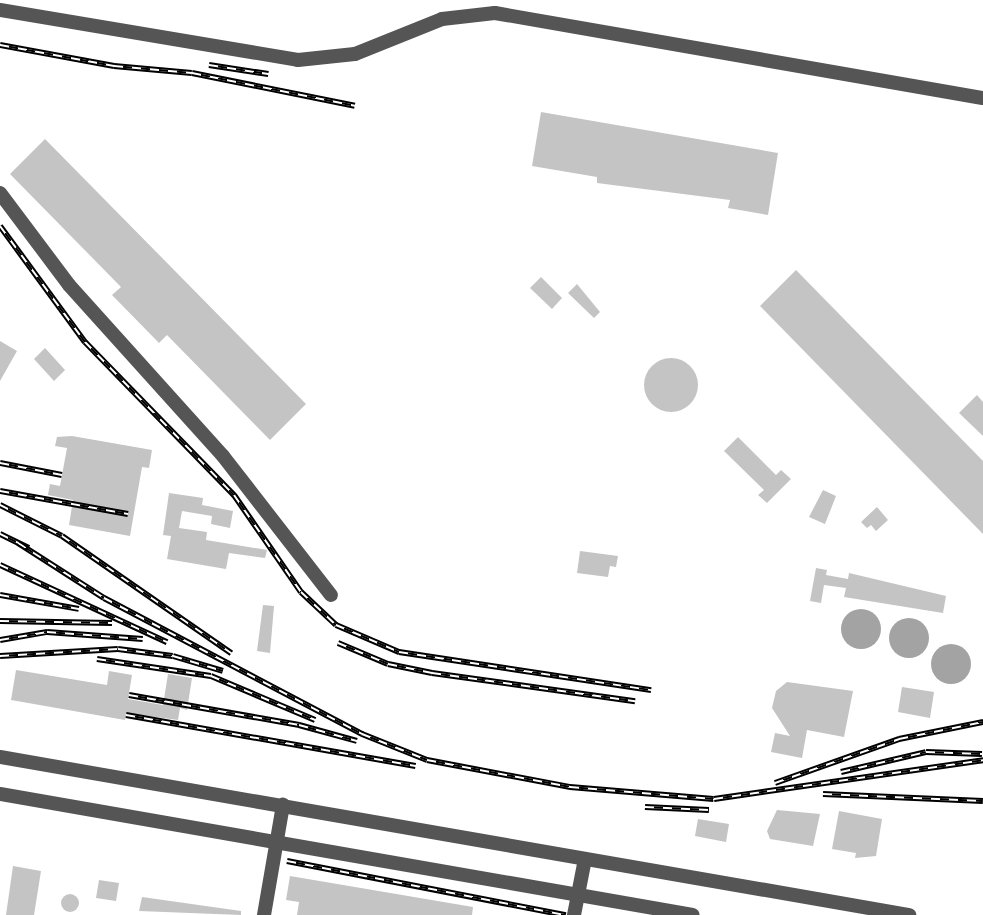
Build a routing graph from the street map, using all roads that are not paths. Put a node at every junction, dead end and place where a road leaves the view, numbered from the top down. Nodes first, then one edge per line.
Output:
1 (0, 10) edge
2 (983, 98) edge
3 (0, 193) edge
4 (331, 595) dead end
5 (0, 757) edge
6 (0, 794) edge
7 (283, 805) junction
8 (277, 842) junction
9 (585, 859) junction
10 (578, 895) junction
11 (264, 915) edge
12 (574, 915) edge
13 (693, 915) edge
14 (909, 915) edge

1 - 2 lane
3 - 4 lane
5 - 7 lane
6 - 8 lane
7 - 8 lane
7 - 9 lane
8 - 10 lane
8 - 11 lane
9 - 10 lane
9 - 14 lane
10 - 12 lane
10 - 13 lane

